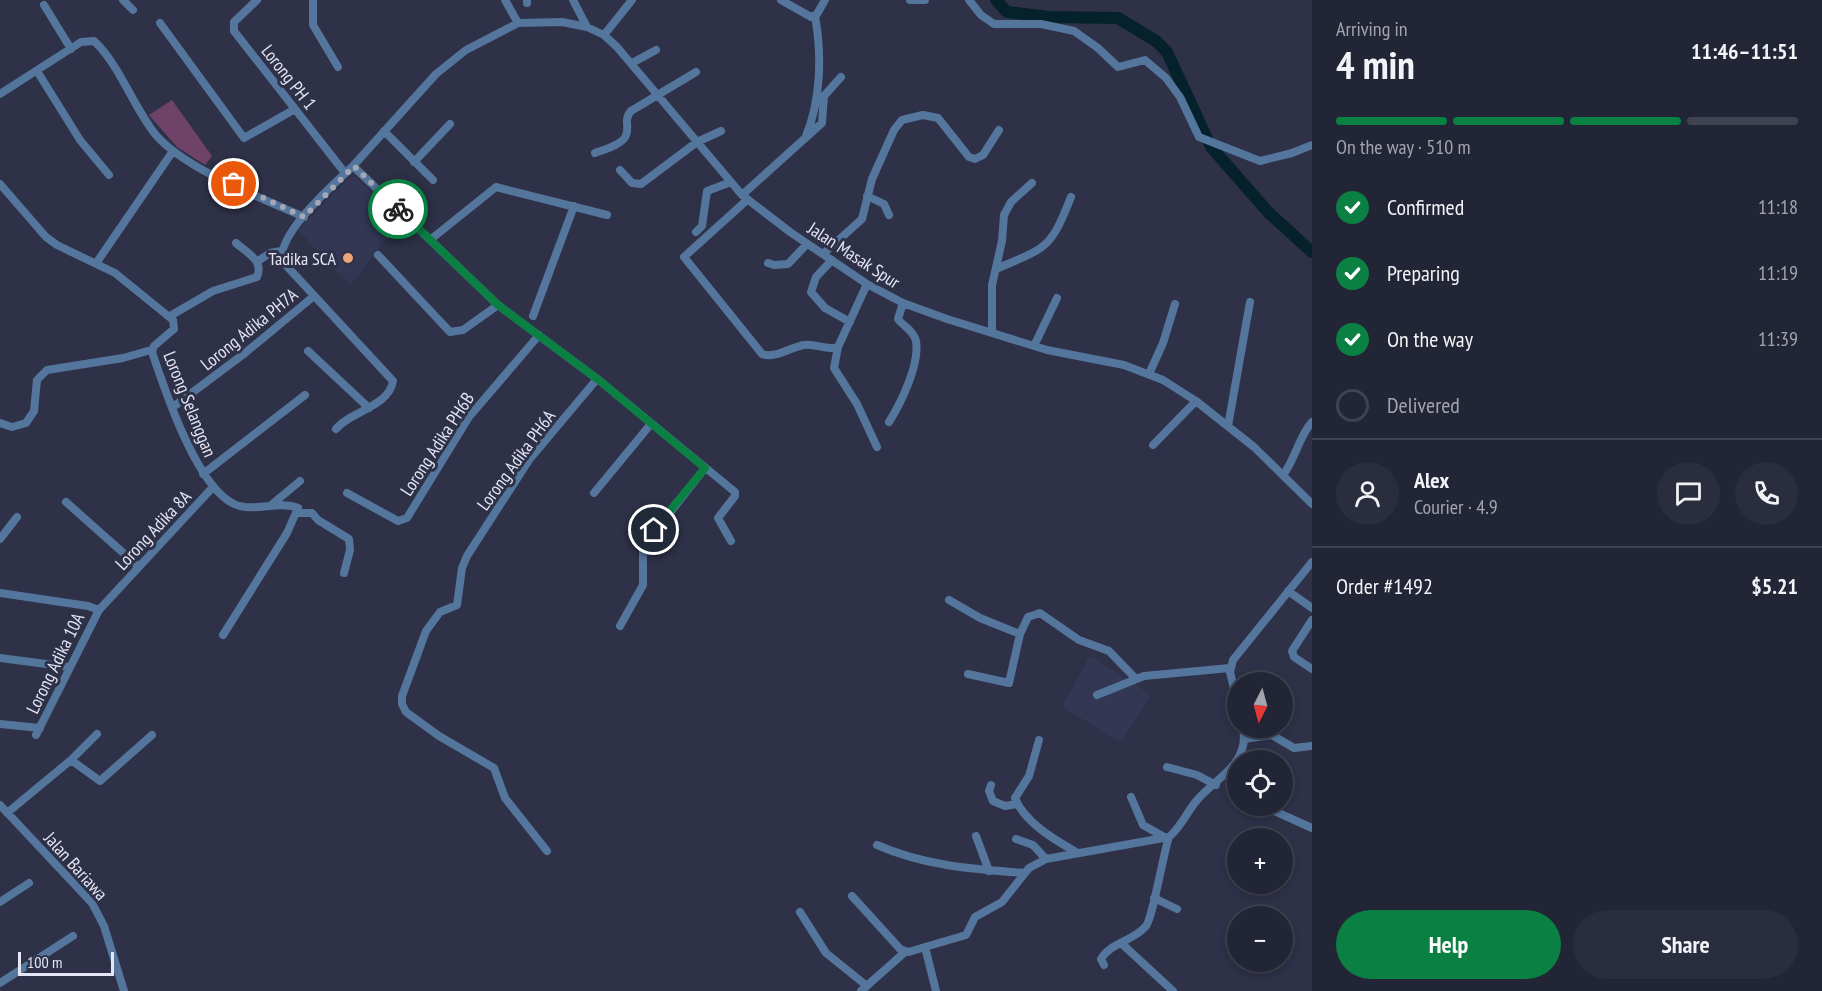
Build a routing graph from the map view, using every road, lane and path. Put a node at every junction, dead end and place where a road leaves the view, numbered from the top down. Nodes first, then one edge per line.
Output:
1 (123, 0) edge
2 (257, 0) edge
3 (313, 0) edge
4 (505, 0) edge
5 (573, 0) edge
6 (632, 0) edge
7 (782, 0) edge
8 (825, 0) edge
9 (909, 0) edge
10 (925, 0) edge
11 (969, 0) edge
12 (44, 5) dead end
13 (133, 10) dead end
14 (814, 16) junction
15 (160, 23) dead end
16 (518, 23) junction
17 (587, 27) junction
18 (604, 35) junction
19 (71, 49) junction
20 (656, 50) dead end
21 (632, 63) junction
22 (338, 66) dead end
23 (37, 72) junction
24 (696, 72) dead end
25 (842, 77) dead end
26 (0, 94) edge
27 (659, 94) junction
28 (295, 109) junction
29 (450, 124) dead end
30 (999, 130) dead end
31 (384, 131) junction
32 (721, 131) dead end
33 (804, 141) junction
34 (697, 142) junction
35 (1312, 145) edge
36 (173, 151) junction
37 (595, 153) dead end
38 (414, 162) junction
39 (354, 166) junction
40 (620, 170) dead end
41 (345, 173) junction
42 (109, 175) dead end
43 (433, 180) dead end
44 (731, 182) junction
45 (1032, 183) dead end
46 (0, 184) edge
47 (867, 196) junction
48 (745, 197) junction
49 (1071, 197) dead end
50 (574, 206) junction
51 (607, 215) dead end
52 (889, 215) dead end
53 (304, 217) junction
54 (696, 232) dead end
55 (430, 240) junction
56 (236, 243) dead end
57 (807, 244) junction
58 (281, 251) junction
59 (823, 254) junction
60 (378, 255) dead end
61 (832, 260) junction
62 (258, 261) junction
63 (97, 262) junction
64 (768, 263) dead end
65 (996, 269) junction
66 (867, 284) junction
67 (315, 296) junction
68 (1057, 298) dead end
69 (1250, 302) dead end
70 (903, 303) junction
71 (1175, 304) dead end
72 (498, 305) junction
73 (170, 316) junction
74 (533, 316) dead end
75 (850, 322) junction
76 (992, 333) junction
77 (539, 336) junction
78 (838, 346) junction
79 (1034, 346) junction
80 (152, 350) junction
81 (308, 351) dead end
82 (1149, 374) junction
83 (597, 379) junction
84 (305, 395) dead end
85 (1196, 401) junction
86 (173, 407) junction
87 (369, 408) junction
88 (889, 422) dead end
89 (1312, 422) edge
90 (0, 423) edge
91 (650, 425) junction
92 (1228, 426) junction
93 (336, 429) dead end
94 (1153, 446) dead end
95 (877, 447) dead end
96 (705, 468) junction
97 (203, 474) junction
98 (1283, 475) junction
99 (300, 481) dead end
100 (213, 487) junction
101 (347, 493) dead end
102 (594, 493) dead end
103 (66, 502) dead end
104 (1312, 504) edge
105 (270, 506) junction
106 (297, 513) junction
107 (17, 517) dead end
108 (0, 539) edge
109 (731, 541) dead end
110 (1312, 562) edge
111 (138, 566) junction
112 (344, 573) dead end
113 (1288, 591) junction
114 (0, 593) edge
115 (949, 600) dead end
116 (101, 607) junction
117 (1312, 608) edge
118 (1312, 620) edge
119 (620, 626) dead end
120 (1020, 634) junction
121 (223, 635) dead end
122 (0, 658) edge
123 (69, 667) junction
124 (1230, 668) junction
125 (1312, 669) edge
126 (1231, 672) edge
127 (968, 674) dead end
128 (1136, 679) junction
129 (1097, 694) dead end
130 (0, 724) edge
131 (97, 734) dead end
132 (152, 735) dead end
133 (1244, 739) joint
134 (1039, 740) dead end
135 (1311, 746) edge
136 (1240, 750) edge
137 (71, 760) junction
138 (1167, 767) dead end
139 (1227, 773) edge
140 (1216, 784) junction
141 (991, 785) dead end
142 (1131, 797) dead end
143 (1017, 804) junction
144 (0, 805) edge
145 (7, 813) junction
146 (1285, 816) edge
147 (1312, 828) edge
148 (976, 836) dead end
149 (1168, 838) junction
150 (1016, 839) dead end
151 (877, 845) dead end
152 (547, 850) dead end
153 (1077, 852) junction
154 (1046, 860) junction
155 (989, 871) junction
156 (1025, 873) junction
157 (29, 883) dead end
158 (852, 896) dead end
159 (1154, 898) junction
160 (0, 902) edge
161 (1177, 909) dead end
162 (800, 912) dead end
163 (73, 936) dead end
164 (1122, 943) junction
165 (925, 947) junction
166 (905, 952) junction
167 (1104, 965) dead end
168 (0, 983) edge
169 (864, 988) edge
170 (124, 991) edge
171 (936, 991) edge
172 (1173, 991) edge

1 - 13 street
2 - 28 street, Lorong PH 1
3 - 22 street
4 - 16 street
5 - 17 street
6 - 18 street
7 - 14 street
8 - 14 street
9 - 10 street
11 - 35 street
12 - 19 street
14 - 33 street
15 - 28 street
16 - 17 street, Jalan Masak Spur
16 - 31 street
17 - 18 street, Jalan Masak Spur
18 - 21 street, Jalan Masak Spur
19 - 23 street
19 - 36 street
20 - 21 street
21 - 27 street, Jalan Masak Spur
23 - 26 street
23 - 42 street
24 - 27 street
25 - 33 street
27 - 34 street, Jalan Masak Spur
27 - 37 street
28 - 41 street, Lorong PH 1
29 - 38 street
30 - 47 street
31 - 38 street
31 - 39 street
32 - 34 street
33 - 48 street
34 - 40 street
34 - 44 street, Jalan Masak Spur
36 - 53 street
36 - 63 street
38 - 43 street
39 - 41 street
39 - 55 street
41 - 53 street
44 - 48 street, Jalan Masak Spur
44 - 54 street
45 - 65 street
46 - 63 street
47 - 52 street
47 - 59 street
48 - 57 street, Jalan Masak Spur
48 - 78 street
49 - 65 street
50 - 51 street
50 - 55 street
50 - 74 street
53 - 58 street
55 - 72 street
56 - 62 street
57 - 59 street, Jalan Masak Spur
57 - 64 street
58 - 62 street
58 - 67 street
59 - 61 street, Jalan Masak Spur
60 - 72 street
61 - 66 street, Jalan Masak Spur
61 - 75 street
62 - 73 street
63 - 73 street
65 - 76 street
66 - 70 street, Jalan Masak Spur
66 - 75 street
67 - 86 street, Lorong Adika PH7A
67 - 87 street
68 - 79 street
69 - 92 street
70 - 76 street, Jalan Masak Spur
70 - 88 street
71 - 82 street
72 - 77 street
73 - 80 street, Lorong Selanggan
75 - 78 street
76 - 79 street, Jalan Masak Spur
77 - 83 street
77 - 101 street, Lorong Adika PH6B
78 - 95 street
79 - 82 street, Jalan Masak Spur
80 - 86 street, Lorong Selanggan
80 - 90 street
81 - 87 street
82 - 85 street, Jalan Masak Spur
83 - 91 street
83 - 152 street, Lorong Adika PH6A
84 - 97 street
85 - 92 street, Jalan Masak Spur
85 - 94 street
86 - 97 street, Lorong Selanggan
87 - 93 street
89 - 98 street
91 - 96 street
91 - 102 street
92 - 98 street, Jalan Masak Spur
96 - 109 street
96 - 119 street
97 - 100 street, Lorong Selanggan
98 - 104 street, Jalan Masak Spur
99 - 105 street
100 - 105 street, Lorong Selanggan
100 - 111 street, Lorong Adika 8A
103 - 111 street
105 - 106 street, Lorong Selanggan
106 - 112 street
106 - 121 street
107 - 108 street
110 - 113 street
111 - 116 street, Lorong Adika 8A
113 - 117 street
113 - 124 street
114 - 116 street
115 - 120 street
116 - 123 street, Lorong Adika 10A
118 - 125 street
120 - 127 street
120 - 128 street
122 - 123 street
123 - 130 street, Lorong Adika 10A
124 - 126 street
124 - 128 street
128 - 129 street
131 - 137 street
132 - 137 street
133 - 135 street
133 - 136 street
134 - 143 street
137 - 145 street
138 - 140 street
139 - 140 street
140 - 149 street
141 - 143 street
142 - 149 street
143 - 153 street
144 - 145 street, Jalan Bariawa
145 - 170 street, Jalan Bariawa
146 - 147 street
148 - 155 street
149 - 153 street
149 - 159 street
150 - 154 street
151 - 155 street
153 - 154 street
154 - 156 street
155 - 156 street
156 - 165 street
157 - 160 street
158 - 166 street
159 - 161 street
159 - 164 street
162 - 169 street
163 - 168 street
164 - 167 street
164 - 172 street
165 - 166 street
165 - 171 street
166 - 169 street

